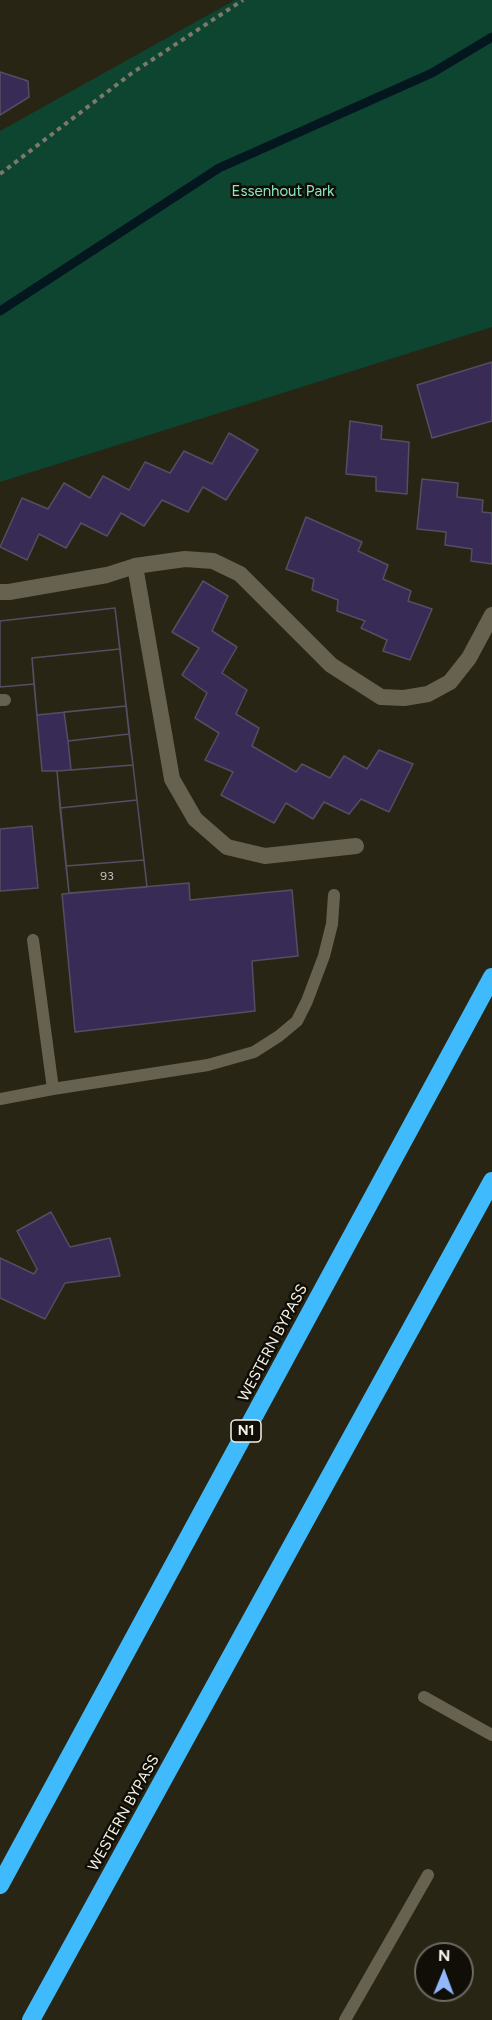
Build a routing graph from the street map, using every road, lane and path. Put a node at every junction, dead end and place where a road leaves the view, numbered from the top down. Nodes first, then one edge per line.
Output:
1 (243, 0) edge
2 (0, 174) edge
3 (135, 566) junction
4 (0, 592) edge
5 (492, 615) edge
6 (356, 846) dead end
7 (334, 895) dead end
8 (33, 940) dead end
9 (492, 977) edge
10 (53, 1089) junction
11 (0, 1099) edge
12 (492, 1181) edge
13 (424, 1697) dead end
14 (492, 1735) edge
15 (428, 1875) dead end
16 (0, 1885) edge
17 (31, 2020) edge
18 (345, 2020) edge

1 - 2 path
3 - 4 street
3 - 5 street
3 - 6 street
7 - 10 lane
8 - 10 lane
9 - 16 highway, WESTERN BYPASS / N1
10 - 11 lane
12 - 17 highway, WESTERN BYPASS
13 - 14 lane
15 - 18 lane

